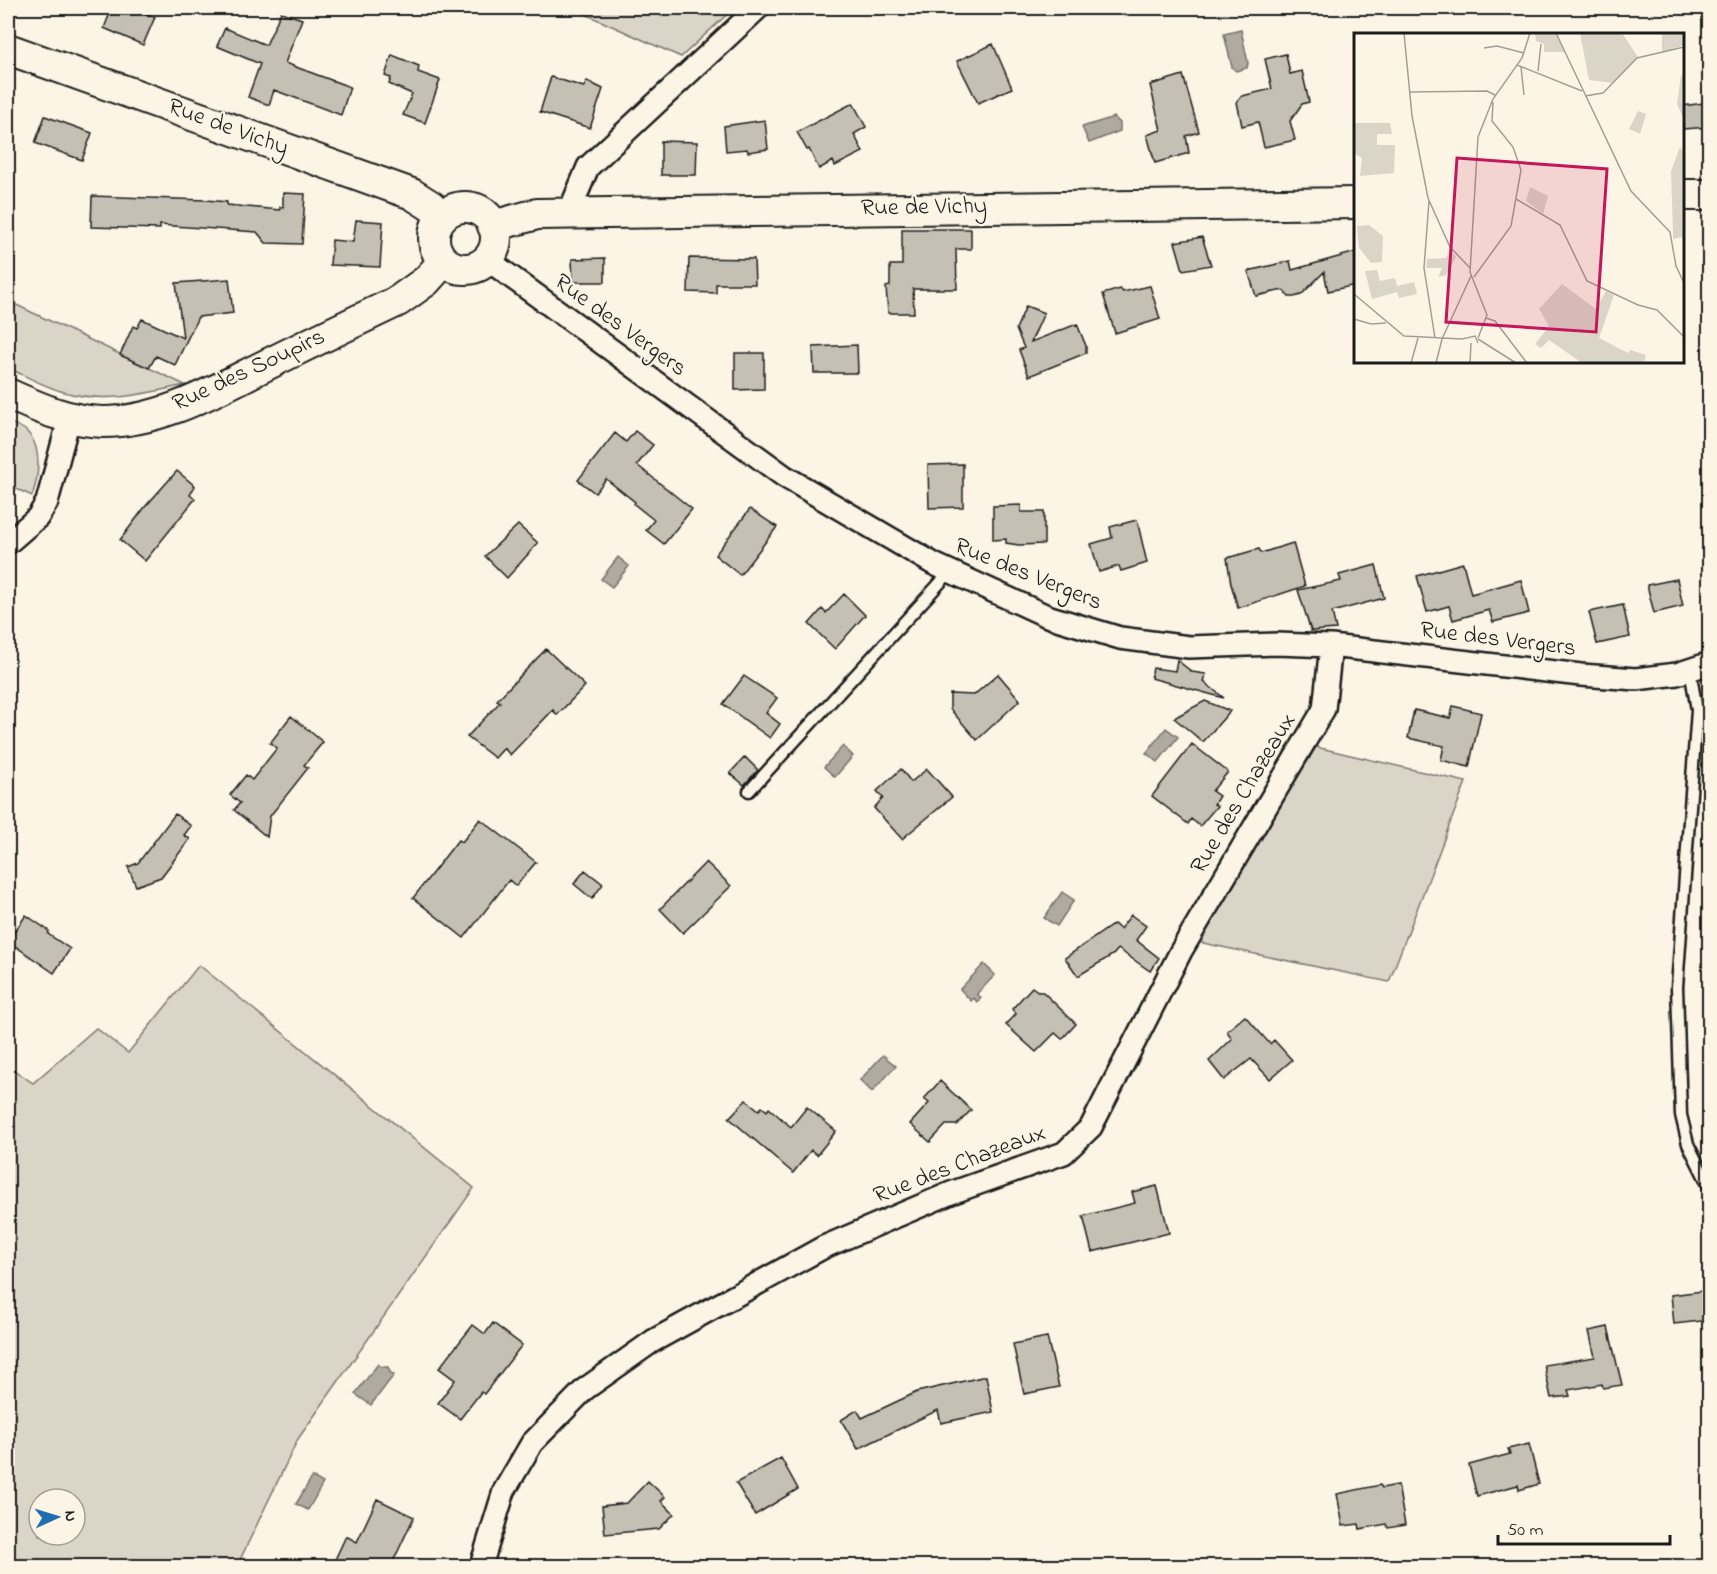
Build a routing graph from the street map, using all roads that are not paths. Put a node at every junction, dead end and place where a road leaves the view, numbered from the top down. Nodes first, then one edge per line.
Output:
1 (758, 8) edge
2 (8, 49) edge
3 (1684, 195) edge
4 (1710, 195) edge
5 (1354, 202) edge
6 (573, 213) junction
7 (442, 217) junction
8 (493, 226) junction
9 (488, 260) junction
10 (444, 261) junction
11 (8, 394) edge
12 (69, 419) junction
13 (8, 543) edge
14 (950, 572) junction
15 (1330, 646) junction
16 (1700, 666) edge
17 (749, 791) dead end
18 (1710, 1188) edge
19 (482, 1566) edge

1 - 6 street
2 - 7 street, Rue de Vichy
3 - 4 street
5 - 6 street, Rue de Vichy
6 - 8 street, Rue de Vichy
7 - 8 street
7 - 10 street
8 - 9 street
9 - 10 street
9 - 14 street, Rue des Vergers
10 - 12 street, Rue des Soupirs
11 - 12 street, Rue des Soupirs
12 - 13 street
14 - 15 street, Rue des Vergers
14 - 17 lane
15 - 16 street, Rue des Vergers
15 - 19 street, Rue des Chazeaux
16 - 18 lane

